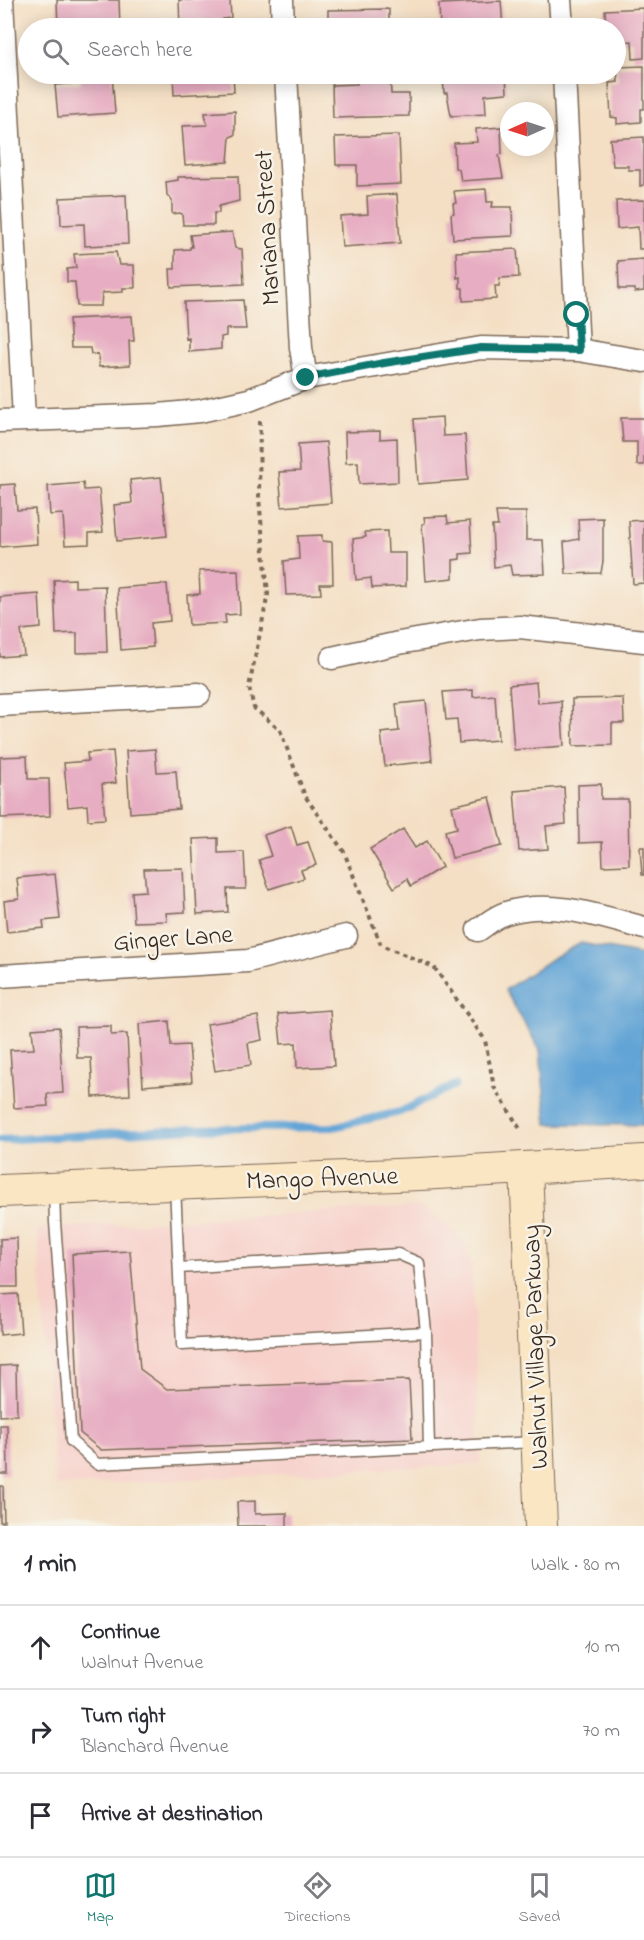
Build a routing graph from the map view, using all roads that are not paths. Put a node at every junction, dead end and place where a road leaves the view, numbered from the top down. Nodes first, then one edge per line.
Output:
1 (2, 0) edge
2 (282, 0) edge
3 (560, 0) edge
4 (283, 18) edge
5 (561, 18) edge
6 (287, 84) edge
7 (565, 84) edge
8 (5, 144) edge
9 (579, 350) junction
10 (644, 361) edge
11 (306, 378) junction
12 (24, 419) junction
13 (0, 421) edge
14 (644, 640) edge
15 (332, 658) dead end
16 (199, 694) dead end
17 (0, 705) edge
18 (644, 928) edge
19 (478, 930) dead end
20 (346, 936) dead end
21 (0, 976) edge
22 (644, 1161) edge
23 (526, 1168) junction
24 (174, 1183) junction
25 (54, 1189) junction
26 (0, 1191) edge
27 (178, 1268) junction
28 (426, 1332) junction
29 (537, 1441) junction
30 (429, 1447) junction
31 (541, 1526) edge

1 - 8 street
2 - 4 street
3 - 5 street
6 - 11 street, Mariana Street
7 - 9 street
8 - 12 street
9 - 10 street
9 - 11 street
11 - 12 street
12 - 13 street
14 - 15 street
16 - 17 street
18 - 19 street
20 - 21 street, Ginger Lane
22 - 23 street, Mango Avenue
23 - 24 street, Mango Avenue
23 - 29 street, Walnut Village Parkway
24 - 25 street, Mango Avenue
24 - 27 lane
25 - 26 street, Mango Avenue
25 - 30 lane
27 - 28 lane
27 - 28 lane
28 - 30 lane
29 - 30 lane
29 - 31 street, Walnut Village Parkway

